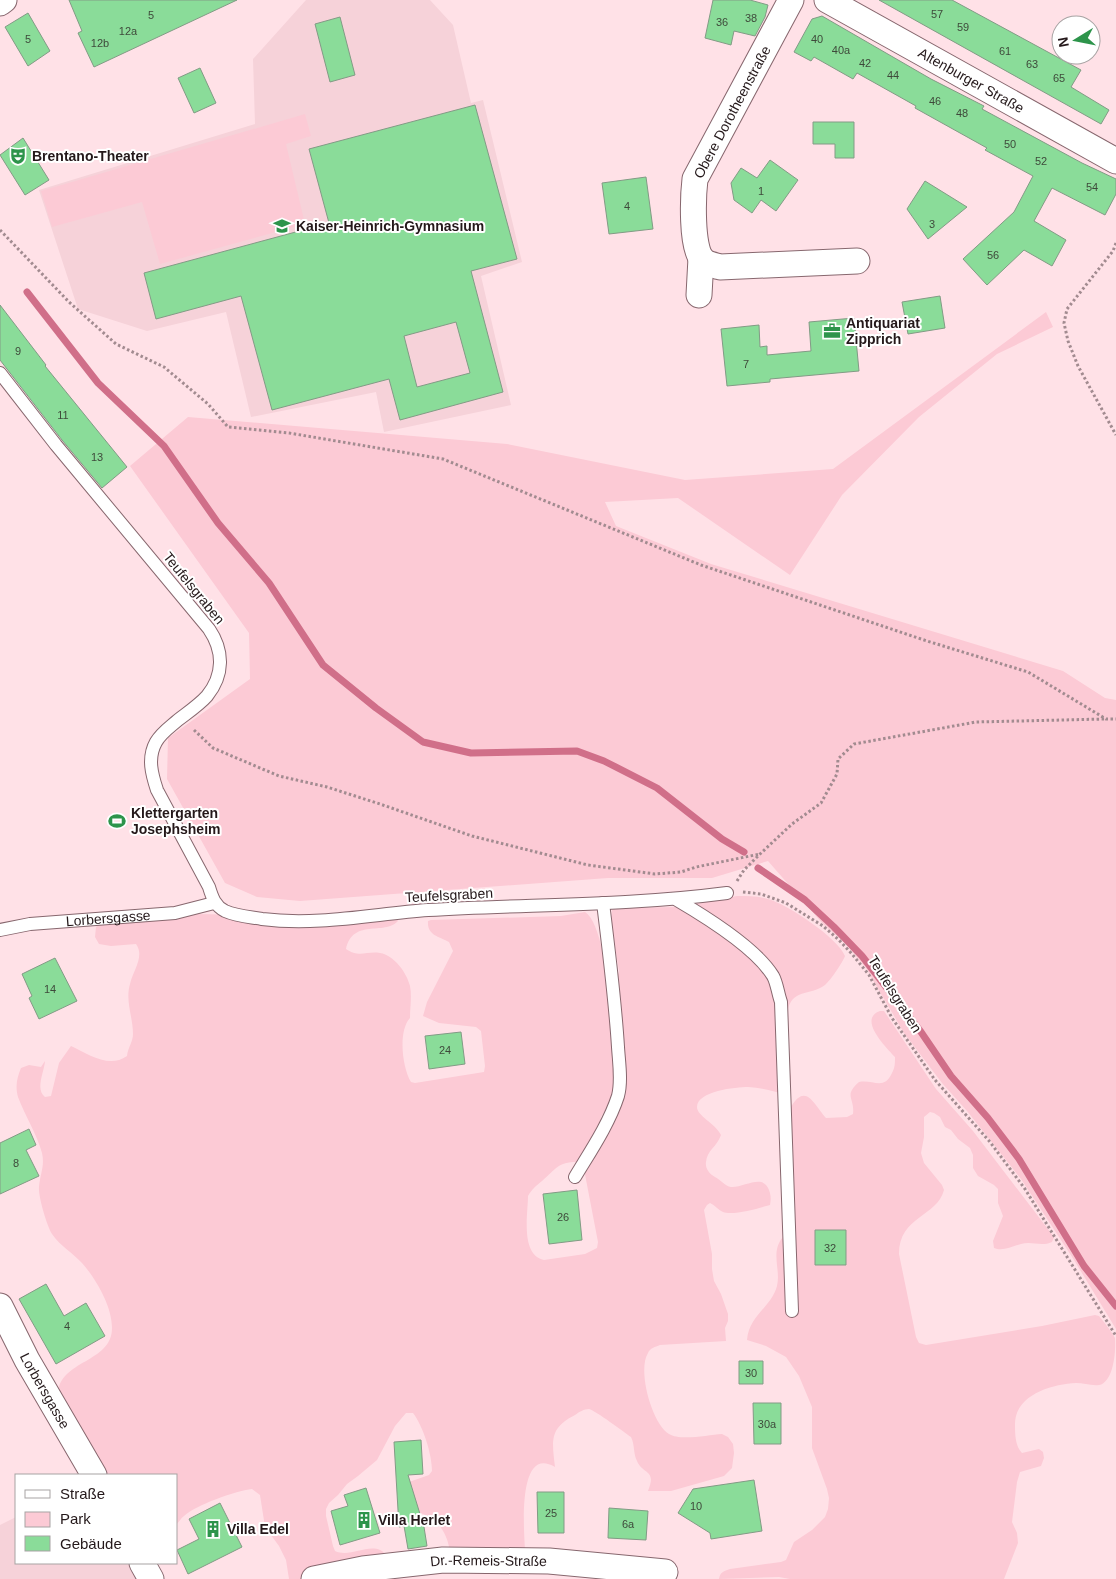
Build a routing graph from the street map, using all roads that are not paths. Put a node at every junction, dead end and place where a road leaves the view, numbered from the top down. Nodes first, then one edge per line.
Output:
1 (4, 0) edge
2 (791, 0) edge
3 (827, 0) edge
4 (0, 3) edge
5 (1116, 161) edge
6 (701, 258) junction
7 (858, 261) dead end
8 (699, 295) dead end
9 (0, 373) edge
10 (727, 893) road end
11 (677, 900) junction
12 (214, 903) junction
13 (602, 903) junction
14 (0, 930) edge
15 (575, 1176) dead end
16 (0, 1306) edge
17 (792, 1311) dead end
18 (93, 1474) edge
19 (143, 1564) edge
20 (665, 1572) dead end
21 (151, 1579) edge
22 (314, 1579) edge

1 - 4 street
2 - 6 street, Obere Dorotheenstraße
3 - 5 street, Altenburger Straße
6 - 7 street
6 - 8 street, Obere Dorotheenstraße
9 - 12 lane, Teufelsgraben
10 - 11 lane, Teufelsgraben
11 - 13 lane, Teufelsgraben
11 - 17 lane
12 - 13 lane, Teufelsgraben
12 - 14 lane, Lorbersgasse
13 - 15 lane
16 - 18 street, Lorbersgasse
19 - 21 street
20 - 22 street, Dr.-Remeis-Straße

